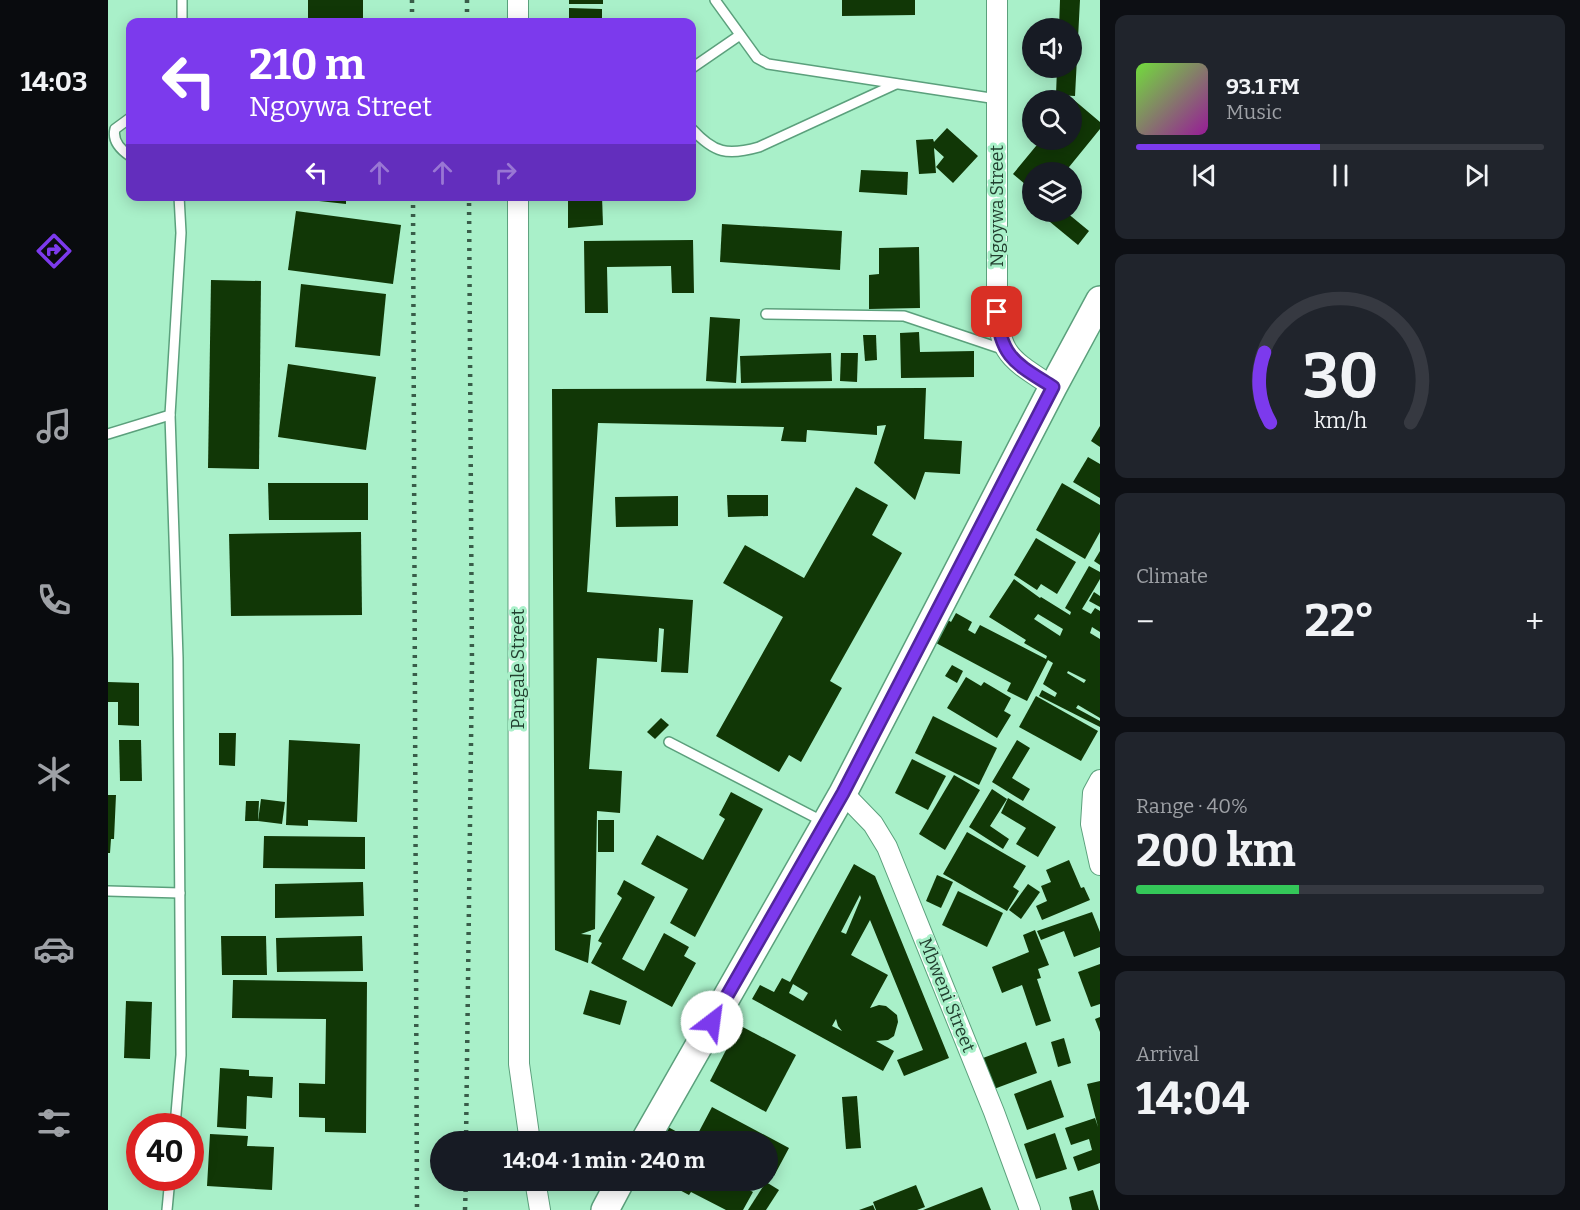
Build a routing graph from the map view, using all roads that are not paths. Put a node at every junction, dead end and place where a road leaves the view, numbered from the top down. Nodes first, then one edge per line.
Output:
1 (182, 0) edge
2 (518, 0) edge
3 (715, 0) edge
4 (998, 0) edge
5 (182, 18) edge
6 (518, 18) edge
7 (740, 35) junction
8 (696, 65) edge
9 (896, 84) junction
10 (997, 99) junction
11 (126, 121) edge
12 (696, 133) edge
13 (111, 137) edge
14 (126, 152) edge
15 (179, 201) edge
16 (518, 201) edge
17 (1100, 300) edge
18 (766, 314) dead end
19 (1005, 350) junction
20 (1053, 387) junction
21 (170, 415) junction
22 (108, 434) edge
23 (669, 742) dead end
24 (1100, 780) edge
25 (843, 793) junction
26 (1095, 822) edge
27 (826, 823) junction
28 (1100, 865) edge
29 (108, 891) edge
30 (180, 893) junction
31 (176, 1113) edge
32 (528, 1131) edge
33 (650, 1131) edge
34 (168, 1191) edge
35 (537, 1191) edge
36 (615, 1191) edge
37 (166, 1210) edge
38 (540, 1210) edge
39 (605, 1210) edge
40 (1030, 1210) edge

1 - 5 lane
2 - 6 street
3 - 7 lane
4 - 10 street, Ngoywa Street
7 - 8 lane
7 - 9 lane
9 - 10 lane
9 - 12 lane
10 - 19 street, Ngoywa Street
11 - 13 lane
13 - 14 lane
15 - 21 lane
16 - 32 street, Pangale Street
17 - 20 street
18 - 19 lane
19 - 20 street
20 - 25 street
21 - 22 lane
21 - 30 lane
23 - 27 lane
24 - 26 street
25 - 27 street
25 - 40 street, Mbweni Street
26 - 28 street
27 - 33 street
29 - 30 lane
30 - 31 lane
34 - 37 lane
35 - 38 street
36 - 39 street

